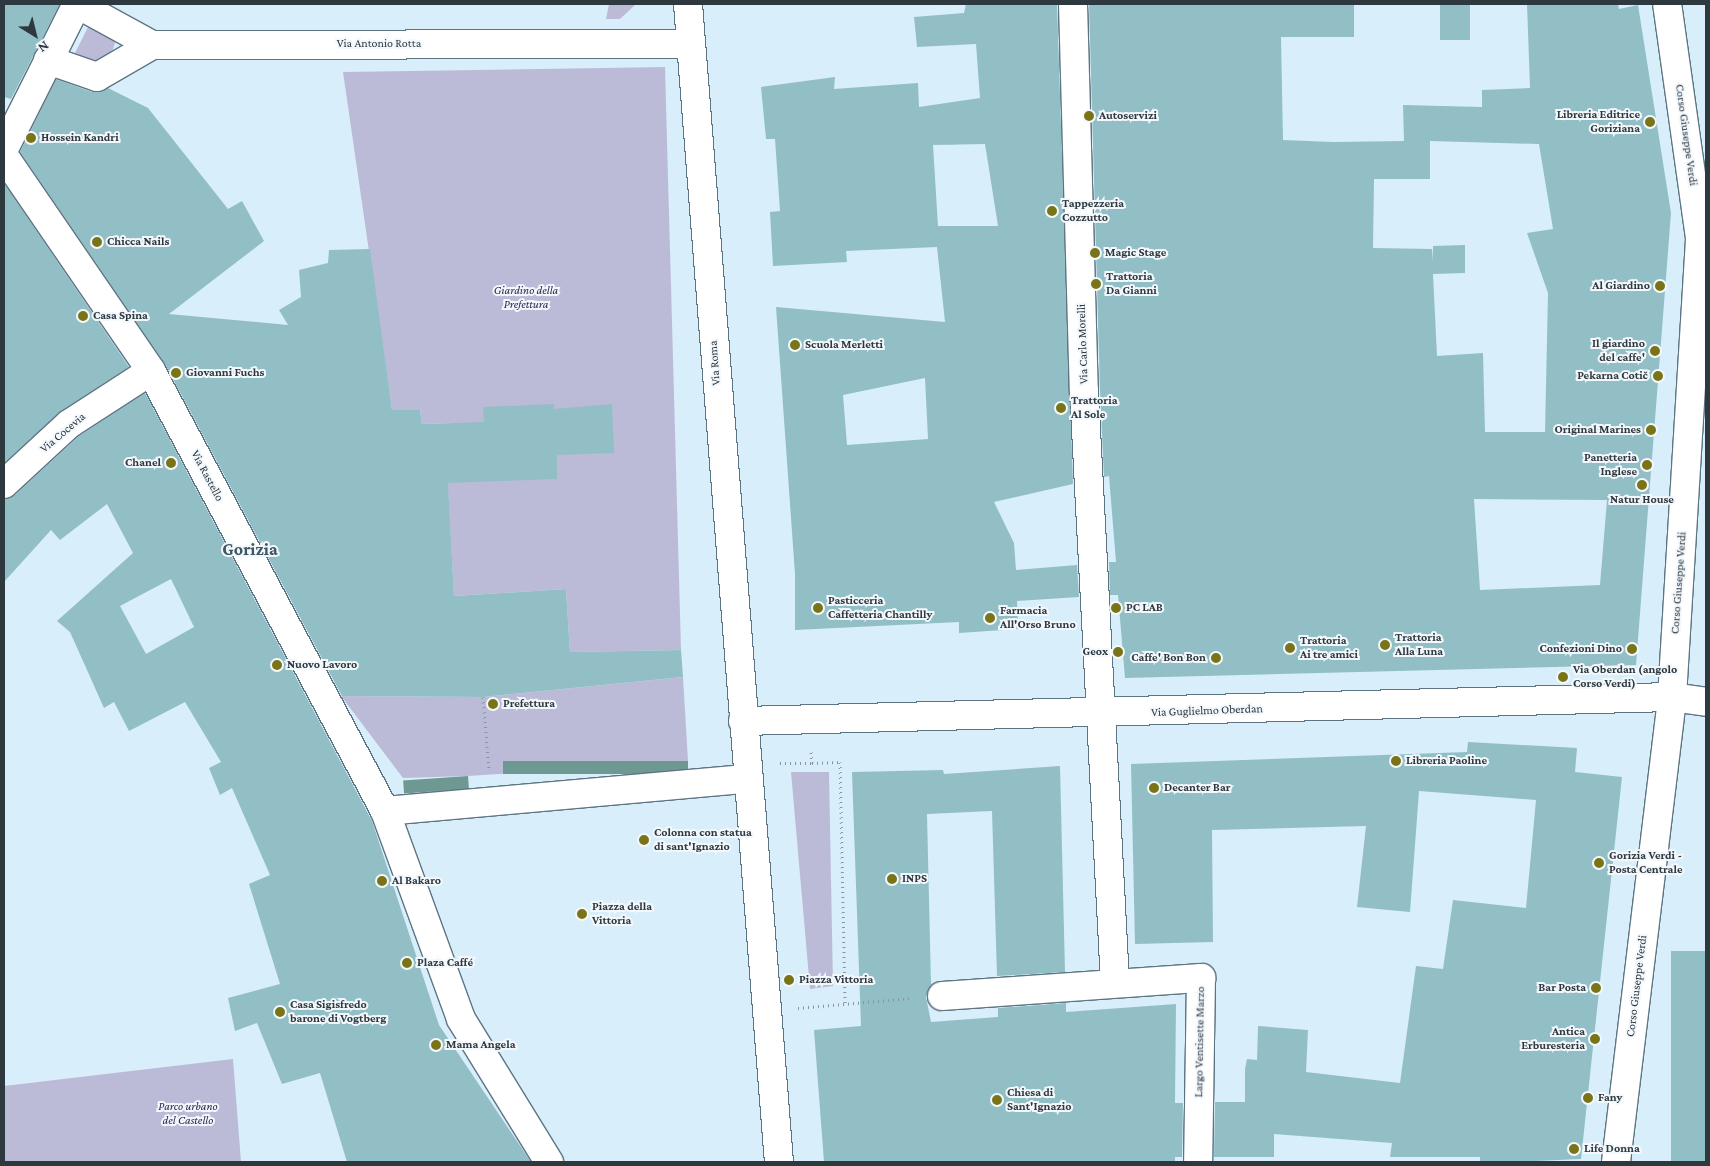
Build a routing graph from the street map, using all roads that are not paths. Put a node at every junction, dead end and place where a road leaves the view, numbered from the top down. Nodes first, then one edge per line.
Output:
1 (77, 4) edge
2 (688, 4) edge
3 (1073, 4) edge
4 (1667, 4) edge
5 (690, 44) junction
6 (152, 45) junction
7 (48, 60) junction
8 (4, 149) edge
9 (4, 156) edge
10 (1703, 238) edge
11 (150, 371) junction
12 (4, 484) edge
13 (1672, 697) junction
14 (1706, 702) edge
15 (1103, 714) junction
16 (743, 721) junction
17 (746, 779) junction
18 (390, 814) junction
19 (1115, 982) junction
20 (942, 996) road end
21 (549, 1162) edge
22 (779, 1162) edge
23 (1198, 1162) edge
24 (1616, 1162) edge

1 - 6 street, Via Antonio Rotta
1 - 7 street
2 - 5 street, Via Roma
3 - 15 street, Via Carlo Morelli
4 - 10 street, Corso Giuseppe Verdi
5 - 6 street, Via Antonio Rotta
5 - 16 street, Via Roma
6 - 7 street
7 - 8 street
9 - 11 street, Via Rastello
10 - 13 street, Corso Giuseppe Verdi
11 - 12 street, Via Cocevia
11 - 18 street, Via Rastello
13 - 14 street, Via Guglielmo Oberdan
13 - 15 street, Via Guglielmo Oberdan
13 - 24 street, Corso Giuseppe Verdi
15 - 16 street, Via Guglielmo Oberdan
15 - 19 street
16 - 17 street
17 - 18 street
17 - 22 street
18 - 21 street
19 - 20 street, Largo Ventisette Marzo
19 - 23 street, Largo Ventisette Marzo

